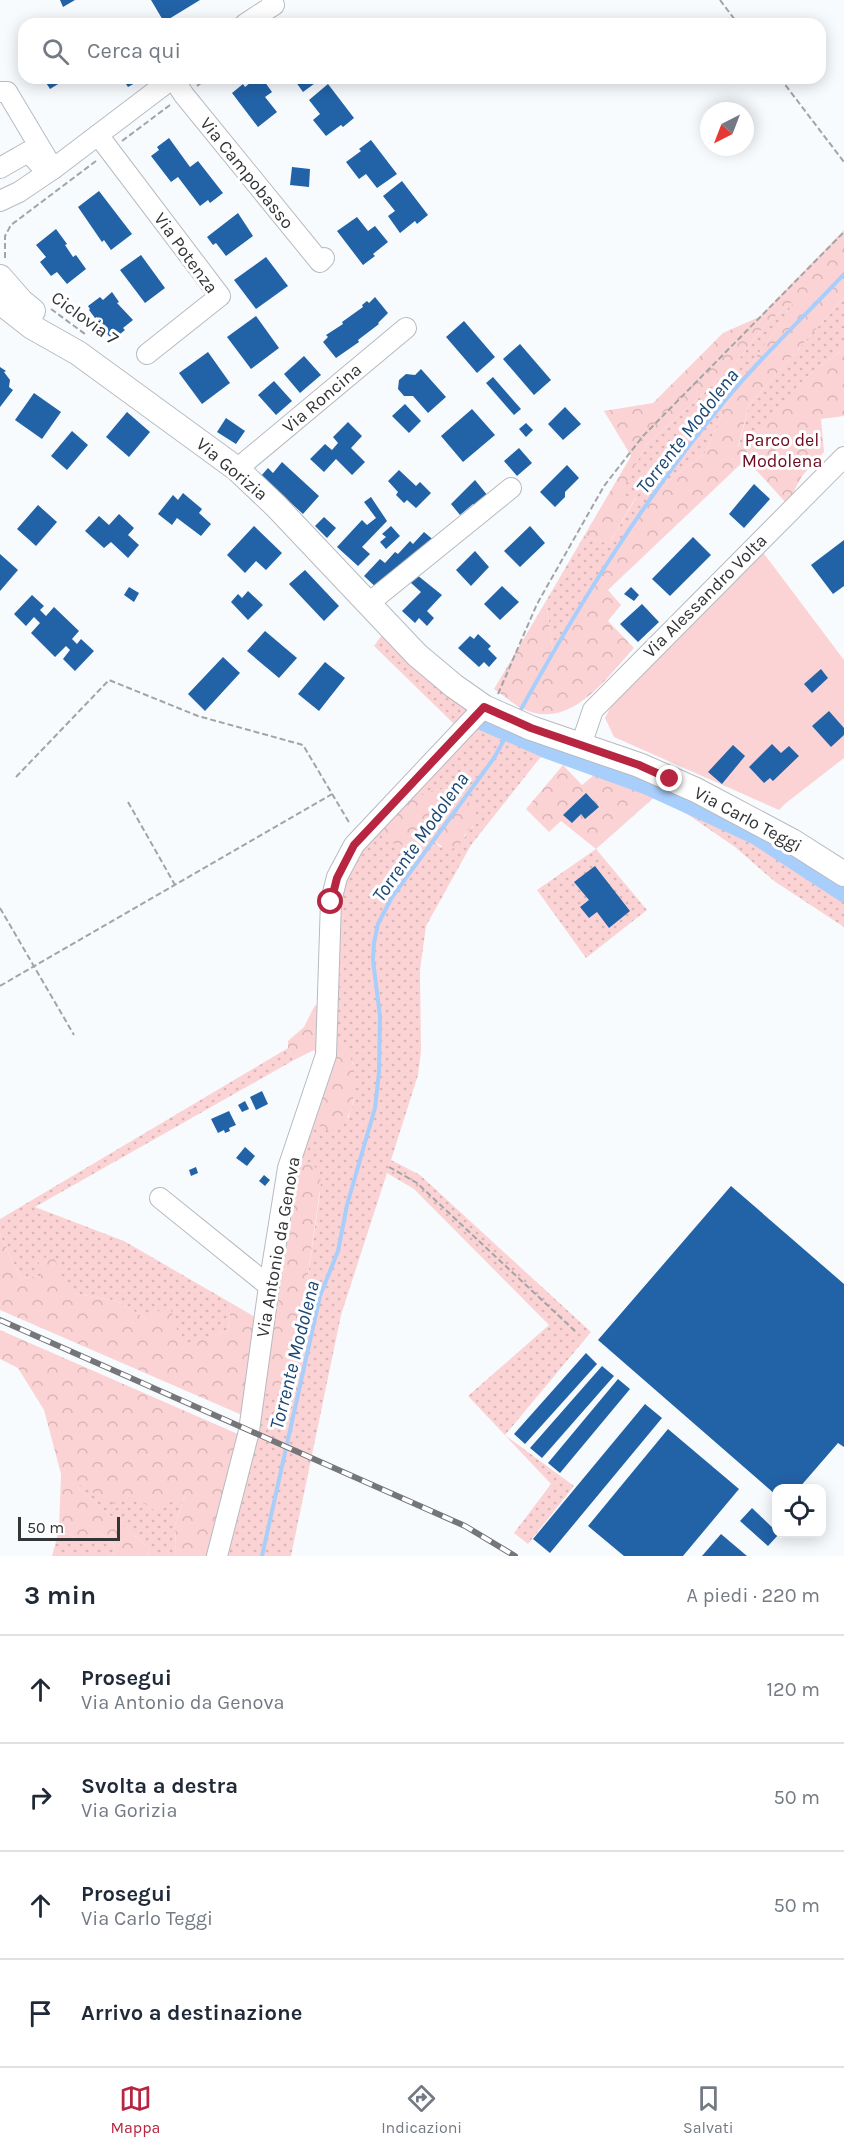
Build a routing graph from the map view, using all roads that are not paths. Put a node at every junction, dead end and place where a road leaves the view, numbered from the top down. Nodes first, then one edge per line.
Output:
1 (272, 0) edge
2 (254, 18) edge
3 (165, 84) edge
4 (177, 84) edge
5 (0, 92) edge
6 (98, 135) junction
7 (33, 148) junction
8 (0, 168) edge
9 (50, 171) junction
10 (19, 192) junction
11 (0, 201) edge
12 (5, 219) edge
13 (324, 258) dead end
14 (3, 270) edge
15 (0, 302) edge
16 (406, 328) dead end
17 (82, 344) junction
18 (147, 354) dead end
19 (844, 457) edge
20 (237, 469) junction
21 (511, 488) dead end
22 (369, 603) junction
23 (491, 707) junction
24 (581, 745) junction
25 (844, 874) edge
26 (160, 1198) dead end
27 (268, 1286) junction
28 (217, 1556) edge

1 - 2 street
3 - 6 street, Via Campobasso
4 - 13 street, Via Campobasso
5 - 7 street
6 - 9 street, Via Campobasso
6 - 18 street, Via Potenza
7 - 8 street
7 - 9 street
9 - 10 street, Via Campobasso
10 - 11 street, Via Campobasso
10 - 12 street, Via Campobasso
14 - 17 main road
15 - 17 main road
16 - 20 street, Via Roncina
17 - 20 main road, Via Gorizia
19 - 24 street, Via Alessandro Volta
20 - 22 main road, Via Gorizia
21 - 22 street
22 - 23 main road, Via Gorizia
23 - 24 main road, Via Gorizia
23 - 27 street, Via Antonio da Genova
24 - 25 main road, Via Carlo Teggi
26 - 27 street
27 - 28 street, Via Antonio da Genova

